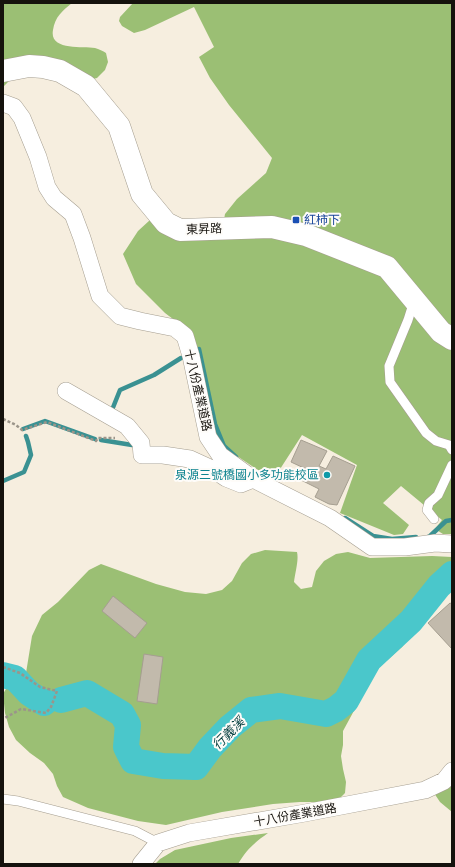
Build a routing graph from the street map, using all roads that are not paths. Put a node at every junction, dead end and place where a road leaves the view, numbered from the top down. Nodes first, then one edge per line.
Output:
1 (3, 71) edge
2 (3, 103) edge
3 (414, 299) junction
4 (452, 339) edge
5 (66, 391) dead end
6 (452, 450) edge
7 (452, 465) edge
8 (253, 479) junction
9 (434, 519) dead end
10 (452, 544) edge
11 (452, 770) edge
12 (3, 800) edge
13 (158, 843) junction
14 (141, 864) edge

1 - 3 street, 東昇路
2 - 8 street, 十八份產業道路
3 - 4 street, 東昇路
3 - 6 lane
5 - 8 street
7 - 9 lane
8 - 10 street, 十八份產業道路
11 - 13 street, 十八份產業道路
12 - 13 lane
13 - 14 street

